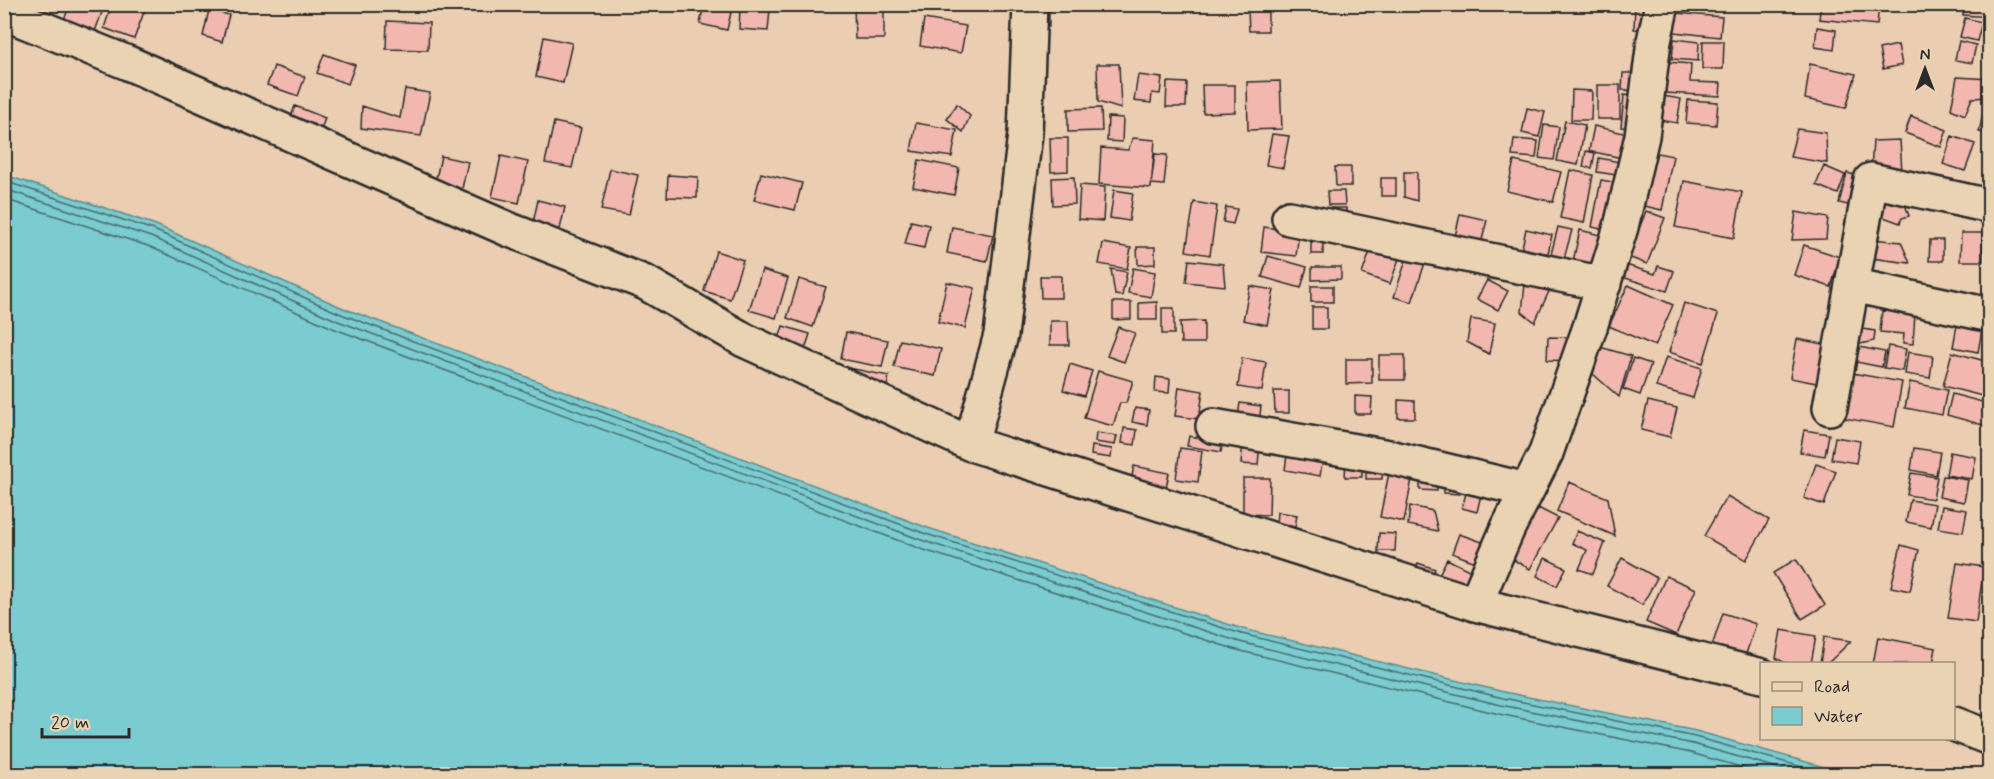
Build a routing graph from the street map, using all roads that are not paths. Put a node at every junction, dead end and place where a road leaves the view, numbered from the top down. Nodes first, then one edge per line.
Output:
1 (1030, 4) edge
2 (1662, 4) edge
3 (17, 12) edge
4 (1989, 206) edge
5 (1289, 218) dead end
6 (1604, 284) junction
7 (1852, 285) junction
8 (1989, 315) edge
9 (1830, 408) dead end
10 (1213, 426) dead end
11 (971, 444) junction
12 (1527, 490) junction
13 (1475, 604) junction
14 (1760, 676) edge
15 (1955, 725) edge
16 (1989, 738) edge

1 - 11 street
2 - 6 street
3 - 11 street
4 - 7 street
5 - 6 street
6 - 12 street
7 - 8 street
7 - 9 street
10 - 12 street
11 - 13 street
12 - 13 street
13 - 14 street
15 - 16 street

